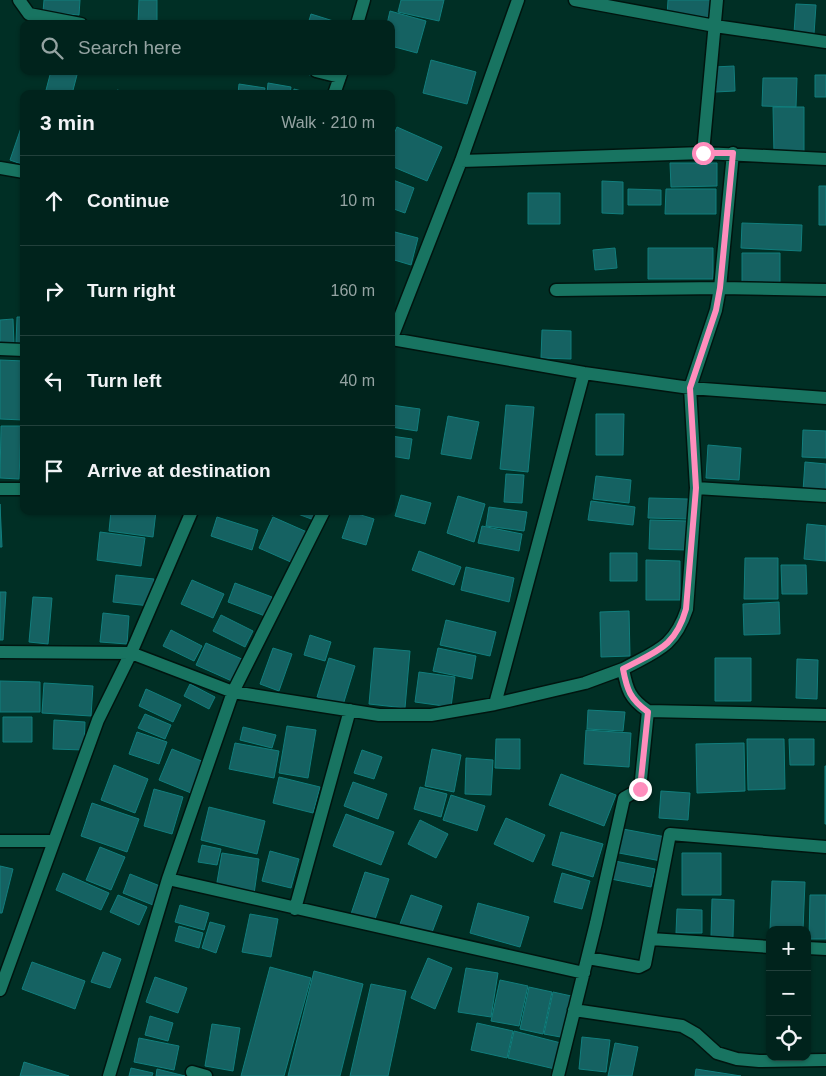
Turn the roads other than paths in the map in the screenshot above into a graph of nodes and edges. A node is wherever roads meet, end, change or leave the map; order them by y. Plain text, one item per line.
1 (20, 0) edge
2 (364, 0) edge
3 (518, 0) edge
4 (575, 0) edge
5 (718, 0) edge
6 (60, 20) edge
7 (357, 20) edge
8 (715, 26) junction
9 (826, 42) edge
10 (341, 75) edge
11 (335, 90) edge
12 (703, 153) junction
13 (733, 153) junction
14 (826, 159) edge
15 (461, 162) junction
16 (0, 168) edge
17 (20, 171) edge
18 (720, 288) junction
19 (556, 290) dead end
20 (826, 290) edge
21 (395, 330) edge
22 (395, 341) edge
23 (0, 349) edge
24 (20, 350) edge
25 (584, 373) junction
26 (690, 388) junction
27 (826, 398) edge
28 (696, 488) junction
29 (0, 489) edge
30 (20, 489) edge
31 (826, 496) edge
32 (190, 515) edge
33 (322, 515) edge
34 (0, 652) edge
35 (131, 653) junction
36 (623, 669) junction
37 (233, 692) junction
38 (495, 704) junction
39 (350, 710) junction
40 (648, 712) junction
41 (826, 715) edge
42 (0, 841) edge
43 (53, 841) junction
44 (826, 847) edge
45 (168, 879) junction
46 (295, 909) junction
47 (651, 939) junction
48 (766, 947) edge
49 (811, 948) edge
50 (826, 949) edge
51 (588, 958) junction
52 (584, 973) junction
53 (0, 990) edge
54 (574, 1010) junction
55 (826, 1060) edge
56 (192, 1072) dead end
57 (109, 1076) edge
58 (206, 1076) edge
59 (558, 1076) edge

1 - 6 street
2 - 7 street
3 - 15 street
4 - 8 street
5 - 8 street
8 - 9 street
8 - 12 street
10 - 11 street
12 - 13 street
12 - 15 street
13 - 14 street
13 - 18 street
15 - 21 street
16 - 17 street
18 - 19 street
18 - 20 street
18 - 26 street
22 - 25 street
23 - 24 street
25 - 26 street
25 - 38 street
26 - 27 street
26 - 28 street
28 - 31 street
28 - 36 street
29 - 30 street
32 - 35 street
33 - 37 street
34 - 35 street
35 - 37 street
35 - 43 street
36 - 38 street
36 - 40 street
37 - 39 street
37 - 45 street
38 - 39 street
39 - 46 street
40 - 41 street
40 - 51 street
42 - 43 street
43 - 53 street
44 - 47 street
45 - 46 street
45 - 57 street
46 - 52 street
47 - 48 street
47 - 51 street
49 - 50 street
51 - 52 street
52 - 54 street
54 - 55 street
54 - 59 street
56 - 58 street

